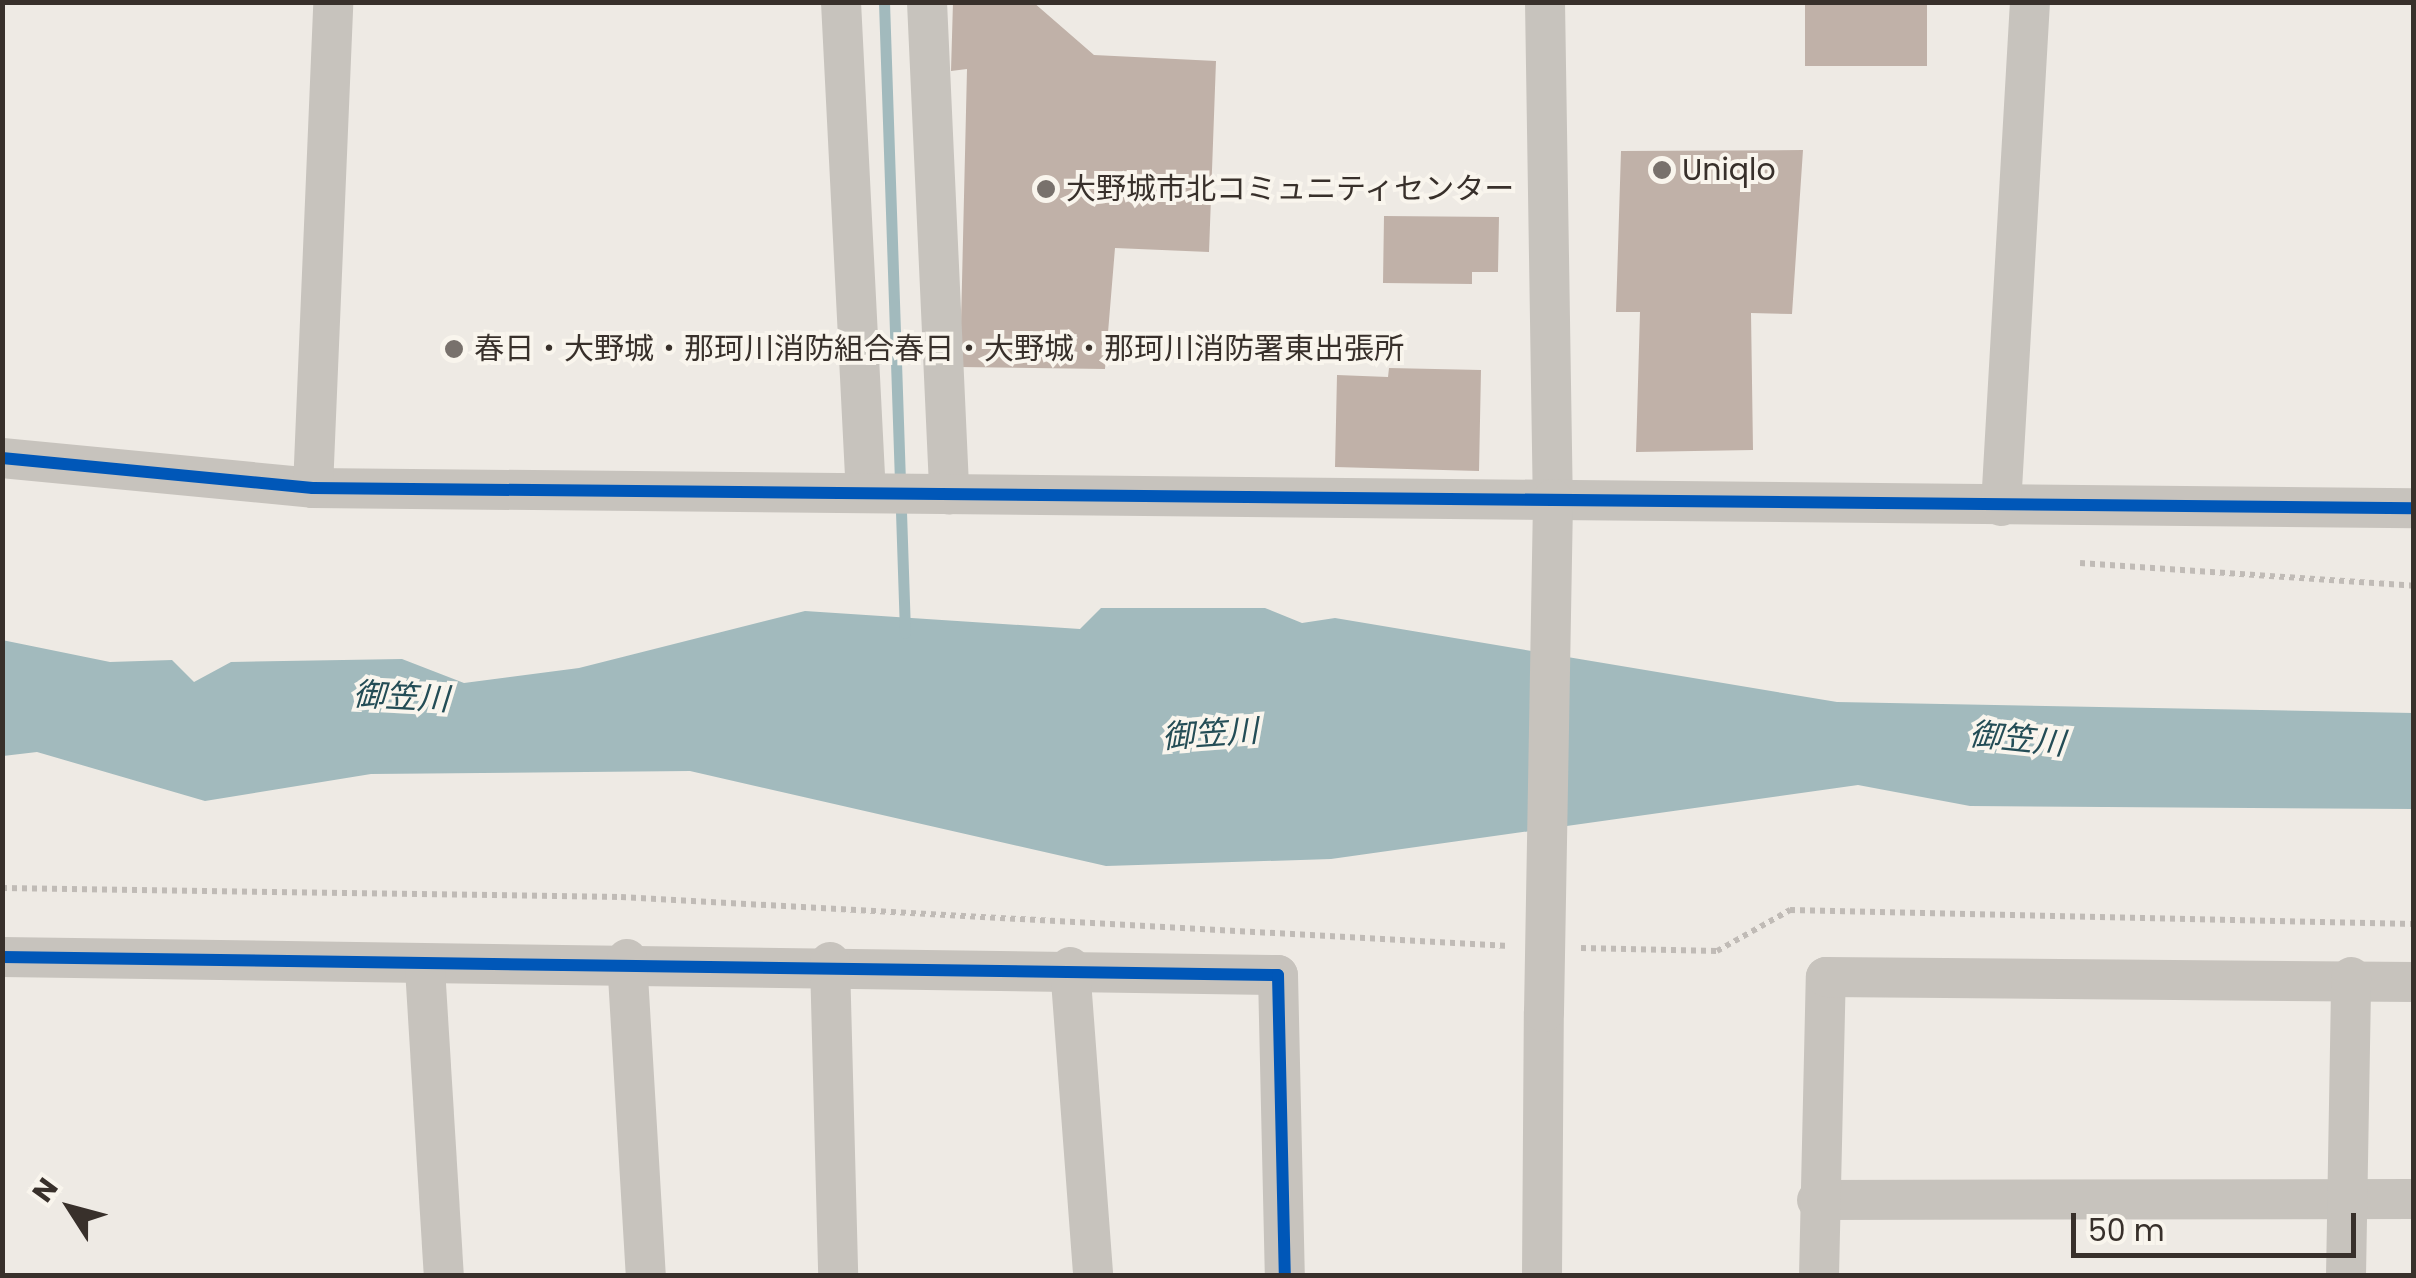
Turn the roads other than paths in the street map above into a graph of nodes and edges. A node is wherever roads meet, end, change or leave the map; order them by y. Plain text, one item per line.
1 (332, 2) edge
2 (841, 2) edge
3 (927, 2) edge
4 (1546, 2) edge
5 (2030, 2) edge
6 (2, 458) edge
7 (312, 488) junction
8 (866, 490) junction
9 (950, 495) junction
10 (1553, 499) junction
11 (2001, 506) junction
12 (2414, 508) edge
13 (2, 957) edge
14 (627, 959) junction
15 (830, 962) junction
16 (1070, 966) junction
17 (425, 968) junction
18 (2351, 977) junction
19 (2414, 982) edge
20 (2344, 1194) junction
21 (2414, 1199) edge
22 (1817, 1200) junction
23 (444, 1276) edge
24 (646, 1276) edge
25 (838, 1276) edge
26 (1092, 1276) edge
27 (1286, 1276) edge
28 (1542, 1276) edge
29 (1819, 1276) edge
30 (2346, 1276) edge

1 - 7 street
2 - 8 street
3 - 9 street
4 - 10 street
5 - 11 street
6 - 7 street
7 - 8 street
8 - 9 street
9 - 10 street
10 - 11 street
10 - 28 street, bridge
11 - 12 street
13 - 17 street
14 - 15 street
14 - 17 street
14 - 24 street
15 - 16 street
15 - 25 street
16 - 26 street
16 - 27 street
17 - 23 street
18 - 19 street
18 - 20 street
18 - 22 street
20 - 21 street
20 - 22 street
20 - 30 street
22 - 29 street

